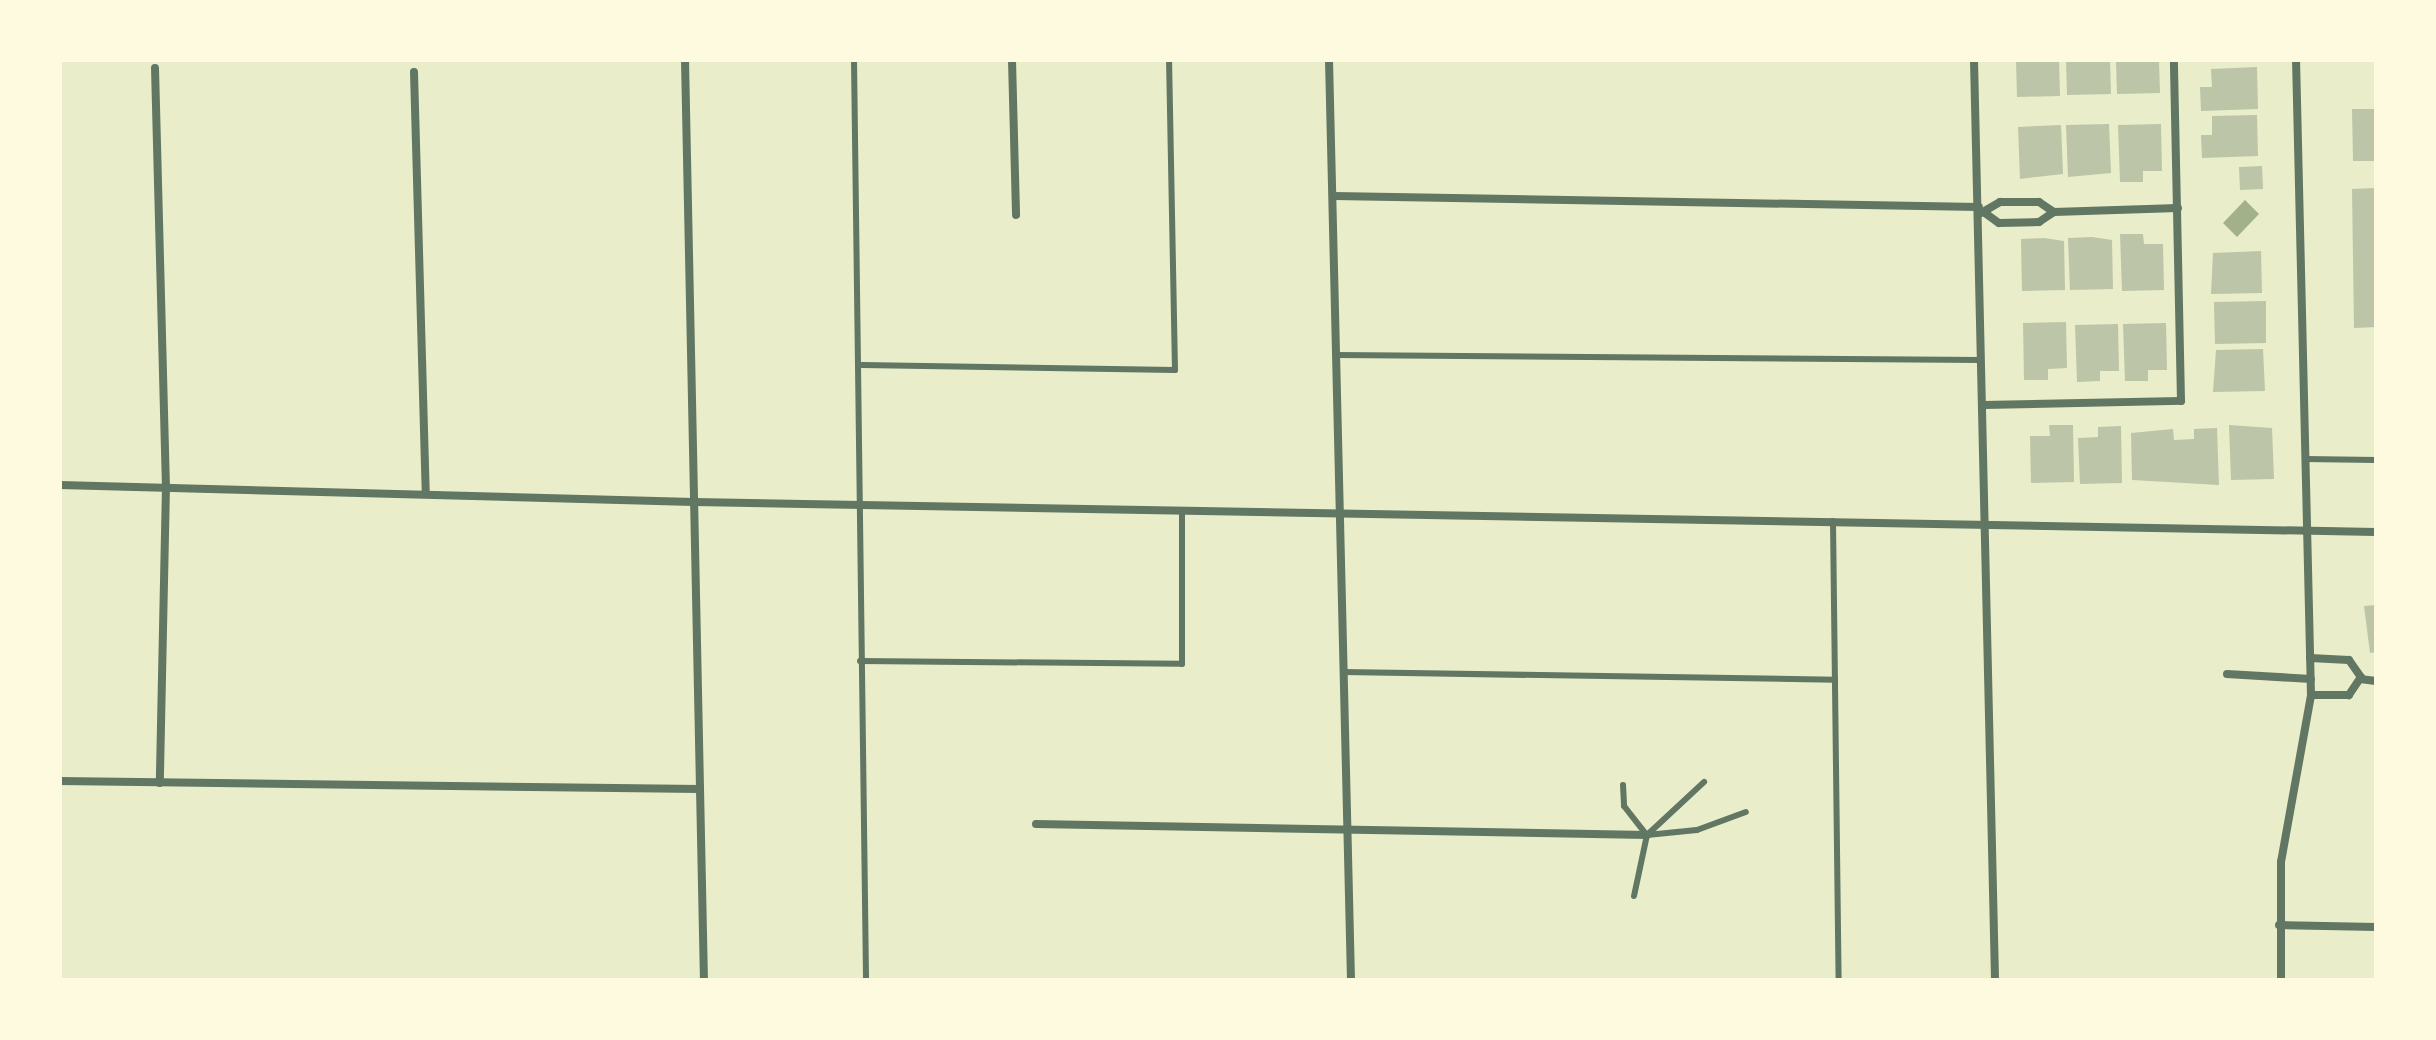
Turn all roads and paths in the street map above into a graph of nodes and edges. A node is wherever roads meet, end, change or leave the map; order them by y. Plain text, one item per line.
1 (685, 60) edge
2 (854, 60) edge
3 (1012, 60) edge
4 (1169, 60) edge
5 (1329, 60) edge
6 (1974, 60) edge
7 (2174, 60) edge
8 (2296, 60) edge
9 (155, 68) dead end
10 (414, 72) dead end
11 (1334, 196) junction
12 (2178, 208) junction
13 (1981, 211) junction
14 (2054, 212) junction
15 (1016, 215) dead end
16 (1336, 355) junction
17 (1981, 360) junction
18 (862, 365) junction
19 (1984, 405) junction
20 (2305, 459) junction
21 (2376, 460) edge
22 (60, 485) edge
23 (166, 486) junction
24 (426, 493) junction
25 (694, 502) junction
26 (861, 505) junction
27 (1182, 511) junction
28 (1340, 514) junction
29 (1833, 521) junction
30 (1986, 526) junction
31 (2306, 531) junction
32 (2376, 532) edge
33 (2310, 658) junction
34 (860, 661) junction
35 (1343, 672) junction
36 (2227, 674) dead end
37 (2311, 679) junction
38 (2360, 679) junction
39 (1835, 680) junction
40 (2376, 681) edge
41 (2311, 695) junction
42 (60, 781) edge
43 (1704, 782) dead end
44 (160, 783) junction
45 (1623, 785) dead end
46 (700, 789) junction
47 (1746, 812) dead end
48 (1036, 824) dead end
49 (1348, 832) junction
50 (1647, 835) junction
51 (1634, 896) dead end
52 (2279, 925) junction
53 (2376, 927) edge
54 (704, 980) edge
55 (866, 980) edge
56 (1351, 980) edge
57 (1839, 980) edge
58 (1995, 980) edge
59 (2281, 980) edge

1 - 25 street
2 - 18 lane
3 - 15 street
4 - 18 lane
5 - 11 street
6 - 13 street
7 - 12 street
8 - 20 street
9 - 23 street
10 - 24 street
11 - 13 street
11 - 16 street
12 - 14 street
12 - 19 street
13 - 14 street
13 - 14 street
13 - 17 street
16 - 17 lane
16 - 28 street
17 - 19 street
18 - 26 lane
19 - 30 street
20 - 21 lane
20 - 31 street
22 - 23 street
23 - 24 street
23 - 44 street
24 - 25 street
25 - 26 street
25 - 46 street
26 - 27 street
26 - 34 lane
27 - 28 street
27 - 34 lane
28 - 29 street
28 - 35 street
29 - 30 street
29 - 39 lane
30 - 31 street
30 - 58 street
31 - 32 street
31 - 33 street
33 - 37 street
33 - 38 street
34 - 55 lane
35 - 39 lane
35 - 49 street
36 - 37 street
37 - 41 street
38 - 40 street
38 - 41 street
39 - 57 lane
41 - 52 street
42 - 44 street
43 - 50 lane
44 - 46 street
45 - 50 lane
46 - 54 street
47 - 50 lane
48 - 49 street
49 - 50 street
49 - 56 street
50 - 51 lane
52 - 53 street
52 - 59 street

